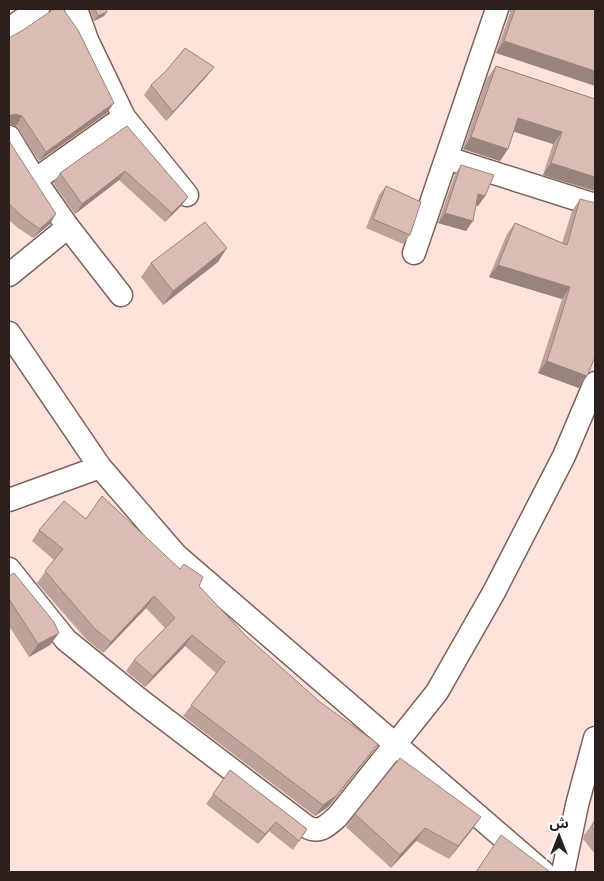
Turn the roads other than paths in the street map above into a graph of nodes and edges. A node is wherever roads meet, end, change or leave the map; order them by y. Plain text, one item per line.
1 (38, 9) edge
2 (76, 9) edge
3 (497, 9) edge
4 (9, 29) edge
5 (124, 117) junction
6 (9, 137) edge
7 (447, 158) junction
8 (14, 161) edge
9 (34, 180) junction
10 (187, 195) edge
11 (595, 205) edge
12 (68, 227) junction
13 (414, 253) dead end
14 (9, 275) edge
15 (121, 294) dead end
16 (9, 333) edge
17 (595, 383) edge
18 (100, 466) junction
19 (9, 500) edge
20 (9, 569) edge
21 (595, 738) edge
22 (397, 744) junction
23 (544, 872) edge
24 (563, 872) edge

1 - 4 street
2 - 5 street
3 - 7 street
5 - 9 street
5 - 10 street
6 - 8 street
7 - 11 street
7 - 13 street
8 - 9 street
9 - 12 street
12 - 14 street
12 - 15 street
16 - 18 street
17 - 22 street
18 - 19 street
18 - 22 street
20 - 22 street
21 - 24 street
22 - 23 street

